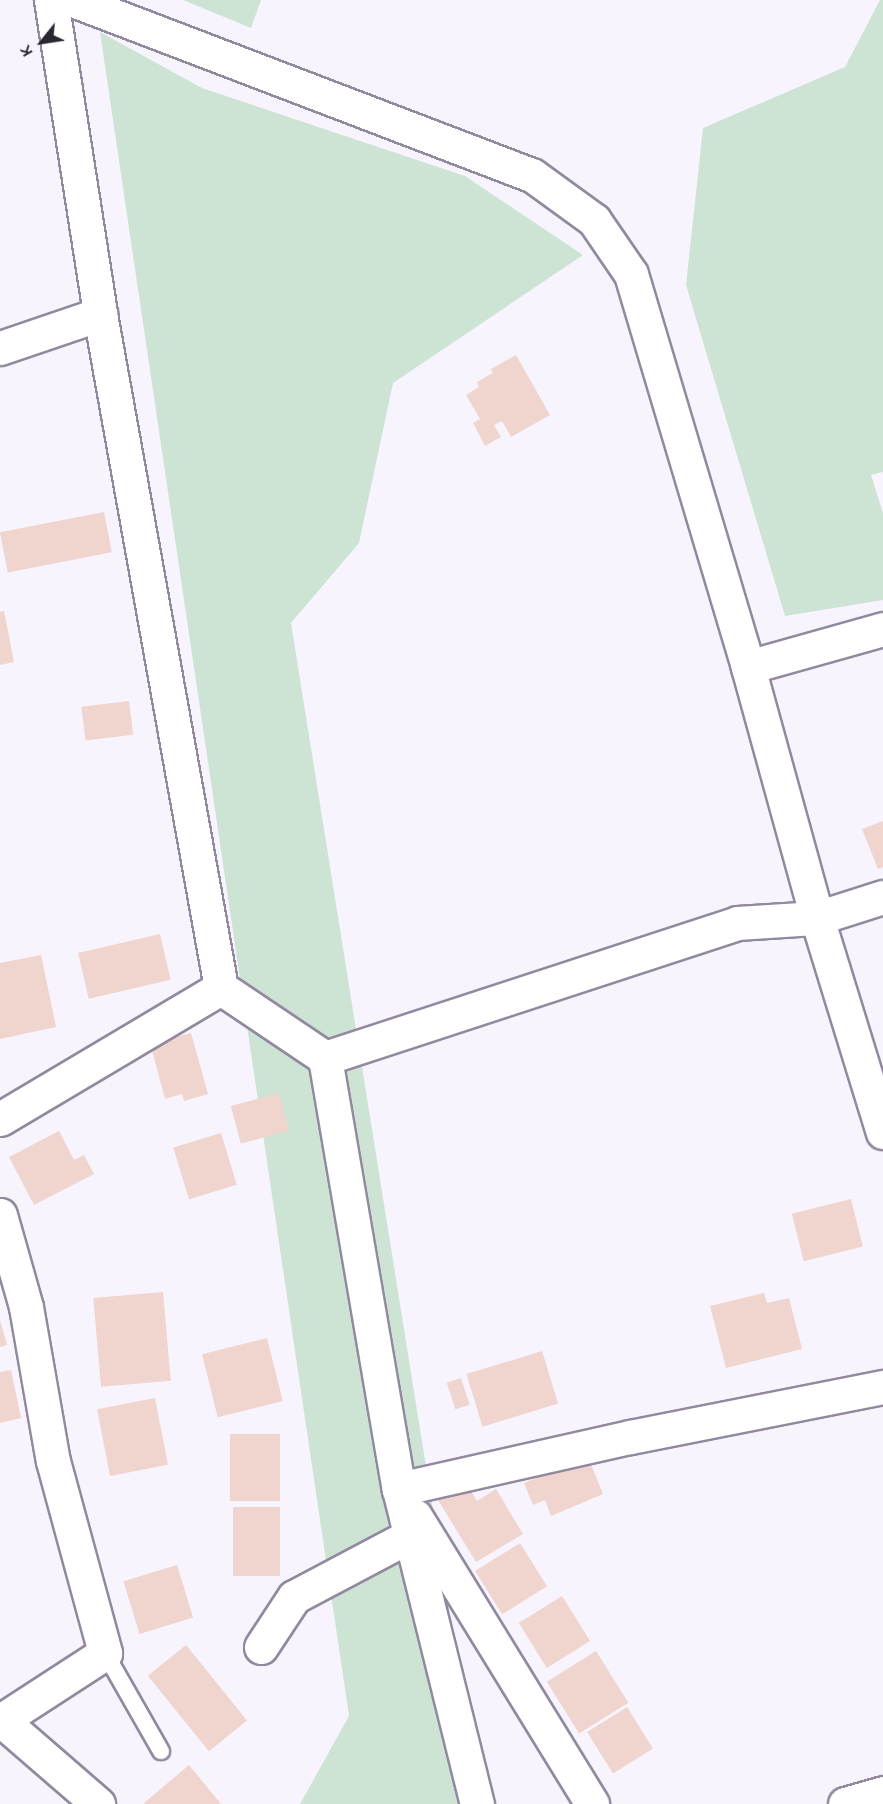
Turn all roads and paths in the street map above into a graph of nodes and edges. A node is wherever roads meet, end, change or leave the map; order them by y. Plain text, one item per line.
1 (51, 0) edge
2 (73, 0) edge
3 (100, 314) junction
4 (0, 348) edge
5 (883, 629) edge
6 (748, 667) junction
7 (883, 897) edge
8 (817, 918) junction
9 (220, 988) junction
10 (325, 1058) junction
11 (0, 1119) edge
12 (883, 1132) edge
13 (0, 1215) edge
14 (883, 1387) edge
15 (399, 1489) junction
16 (411, 1535) junction
17 (261, 1647) dead end
18 (105, 1653) junction
19 (1, 1719) edge
20 (161, 1751) dead end
21 (883, 1793) edge
22 (98, 1804) edge
23 (477, 1804) edge
24 (592, 1804) edge
25 (845, 1804) edge

1 - 3 street
2 - 6 street
3 - 4 street
3 - 9 street
5 - 6 street
6 - 8 street
7 - 8 street
8 - 10 street
8 - 12 street
9 - 10 street
9 - 11 street
10 - 15 street
13 - 18 street
14 - 15 street
15 - 16 street
15 - 24 street
16 - 17 street
16 - 23 street
18 - 19 street
18 - 20 lane
19 - 22 street
21 - 25 street

